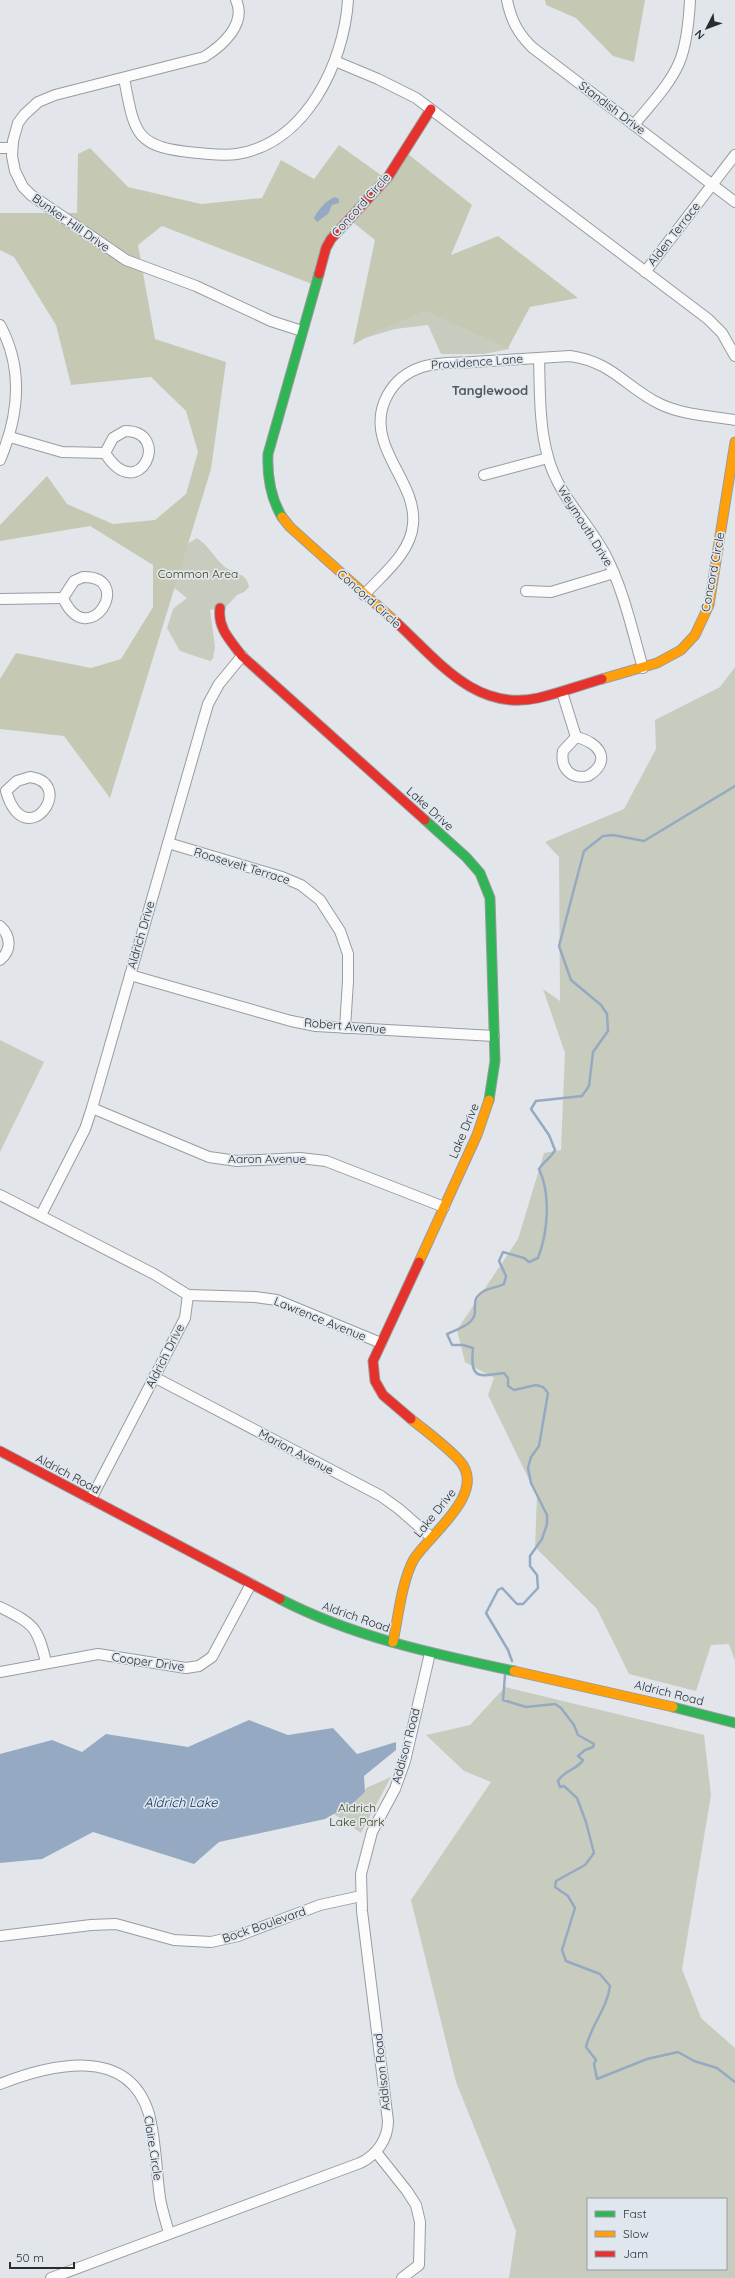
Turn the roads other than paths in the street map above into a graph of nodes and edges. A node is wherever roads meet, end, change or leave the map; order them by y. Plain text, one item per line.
1 (236, 0) edge
2 (348, 0) edge
3 (507, 0) edge
4 (690, 0) edge
5 (335, 61) junction
6 (124, 81) junction
7 (430, 109) junction
8 (634, 125) junction
9 (0, 148) edge
10 (12, 148) junction
11 (735, 155) edge
12 (712, 185) junction
13 (735, 202) edge
14 (645, 272) junction
15 (0, 325) edge
16 (302, 331) junction
17 (735, 356) edge
18 (539, 358) junction
19 (735, 420) edge
20 (10, 437) junction
21 (735, 442) edge
22 (105, 453) junction
23 (548, 458) junction
24 (0, 460) edge
25 (484, 475) dead end
26 (614, 573) junction
27 (526, 591) dead end
28 (364, 595) junction
29 (63, 598) junction
30 (0, 599) edge
31 (220, 608) dead end
32 (242, 656) junction
33 (643, 668) junction
34 (562, 692) junction
35 (576, 737) dead end
36 (3, 790) edge
37 (168, 843) junction
38 (0, 926) edge
39 (0, 960) edge
40 (130, 975) junction
41 (345, 1028) junction
42 (494, 1036) junction
43 (92, 1108) junction
44 (0, 1196) edge
45 (444, 1207) junction
46 (41, 1215) junction
47 (188, 1295) junction
48 (381, 1343) junction
49 (154, 1377) junction
50 (0, 1451) edge
51 (91, 1499) junction
52 (431, 1537) junction
53 (251, 1584) junction
54 (0, 1607) edge
55 (393, 1642) junction
56 (430, 1653) junction
57 (46, 1662) junction
58 (0, 1672) edge
59 (735, 1723) edge
60 (361, 1896) junction
61 (0, 1936) edge
62 (0, 2084) edge
63 (376, 2152) junction
64 (169, 2233) junction
65 (57, 2277) edge
66 (402, 2278) edge

1 - 6 street, Bunker Hill Drive
2 - 5 street
3 - 8 street, Standish Drive
4 - 8 street
5 - 6 street
5 - 7 street
6 - 10 street, Bunker Hill Drive
7 - 14 street
7 - 16 street, Concord Circle
8 - 12 street, Standish Drive
9 - 10 street
10 - 16 street, Bunker Hill Drive
11 - 12 street, Alden Terrace
12 - 13 street, Standish Drive
12 - 14 street, Alden Terrace
14 - 17 street, Alden Terrace
15 - 20 street
16 - 28 street, Concord Circle
18 - 19 street
18 - 23 street, Weymouth Drive
18 - 28 street, Providence Lane
20 - 22 street
20 - 24 street
21 - 33 street, Concord Circle
22 - 22 street
23 - 25 street
23 - 26 street, Weymouth Drive
26 - 27 street
26 - 33 street, Weymouth Drive
28 - 34 street, Concord Circle
29 - 29 street
29 - 30 street
31 - 32 street, Lake Drive
32 - 37 street, Aldrich Drive
32 - 42 street, Lake Drive
33 - 34 street, Concord Circle
34 - 35 street
36 - 36 street
37 - 40 street, Aldrich Drive
37 - 41 street, Roosevelt Terrace
38 - 39 street
40 - 41 street, Robert Avenue
40 - 43 street, Aldrich Drive
41 - 42 street, Robert Avenue
42 - 45 street, Lake Drive
43 - 45 street, Aaron Avenue
43 - 46 street, Aldrich Drive
44 - 46 street
45 - 48 street, Lake Drive
46 - 47 street
47 - 48 street, Lawrence Avenue
47 - 49 street, Aldrich Drive
48 - 52 street, Lake Drive
49 - 51 street, Aldrich Drive
49 - 52 street, Marion Avenue
50 - 51 street, Aldrich Road
51 - 53 street, Aldrich Road
52 - 55 street, Lake Drive
53 - 55 street, Aldrich Road
53 - 57 street, Cooper Drive
54 - 57 street
55 - 56 street, Aldrich Road
56 - 59 street, Aldrich Road
56 - 60 street, Addison Road
57 - 58 street, Cooper Drive
60 - 61 street, Bock Boulevard
60 - 63 street, Addison Road
62 - 64 street, Claire Circle
63 - 64 street, Addison Road
63 - 66 street
64 - 65 street, Addison Road

